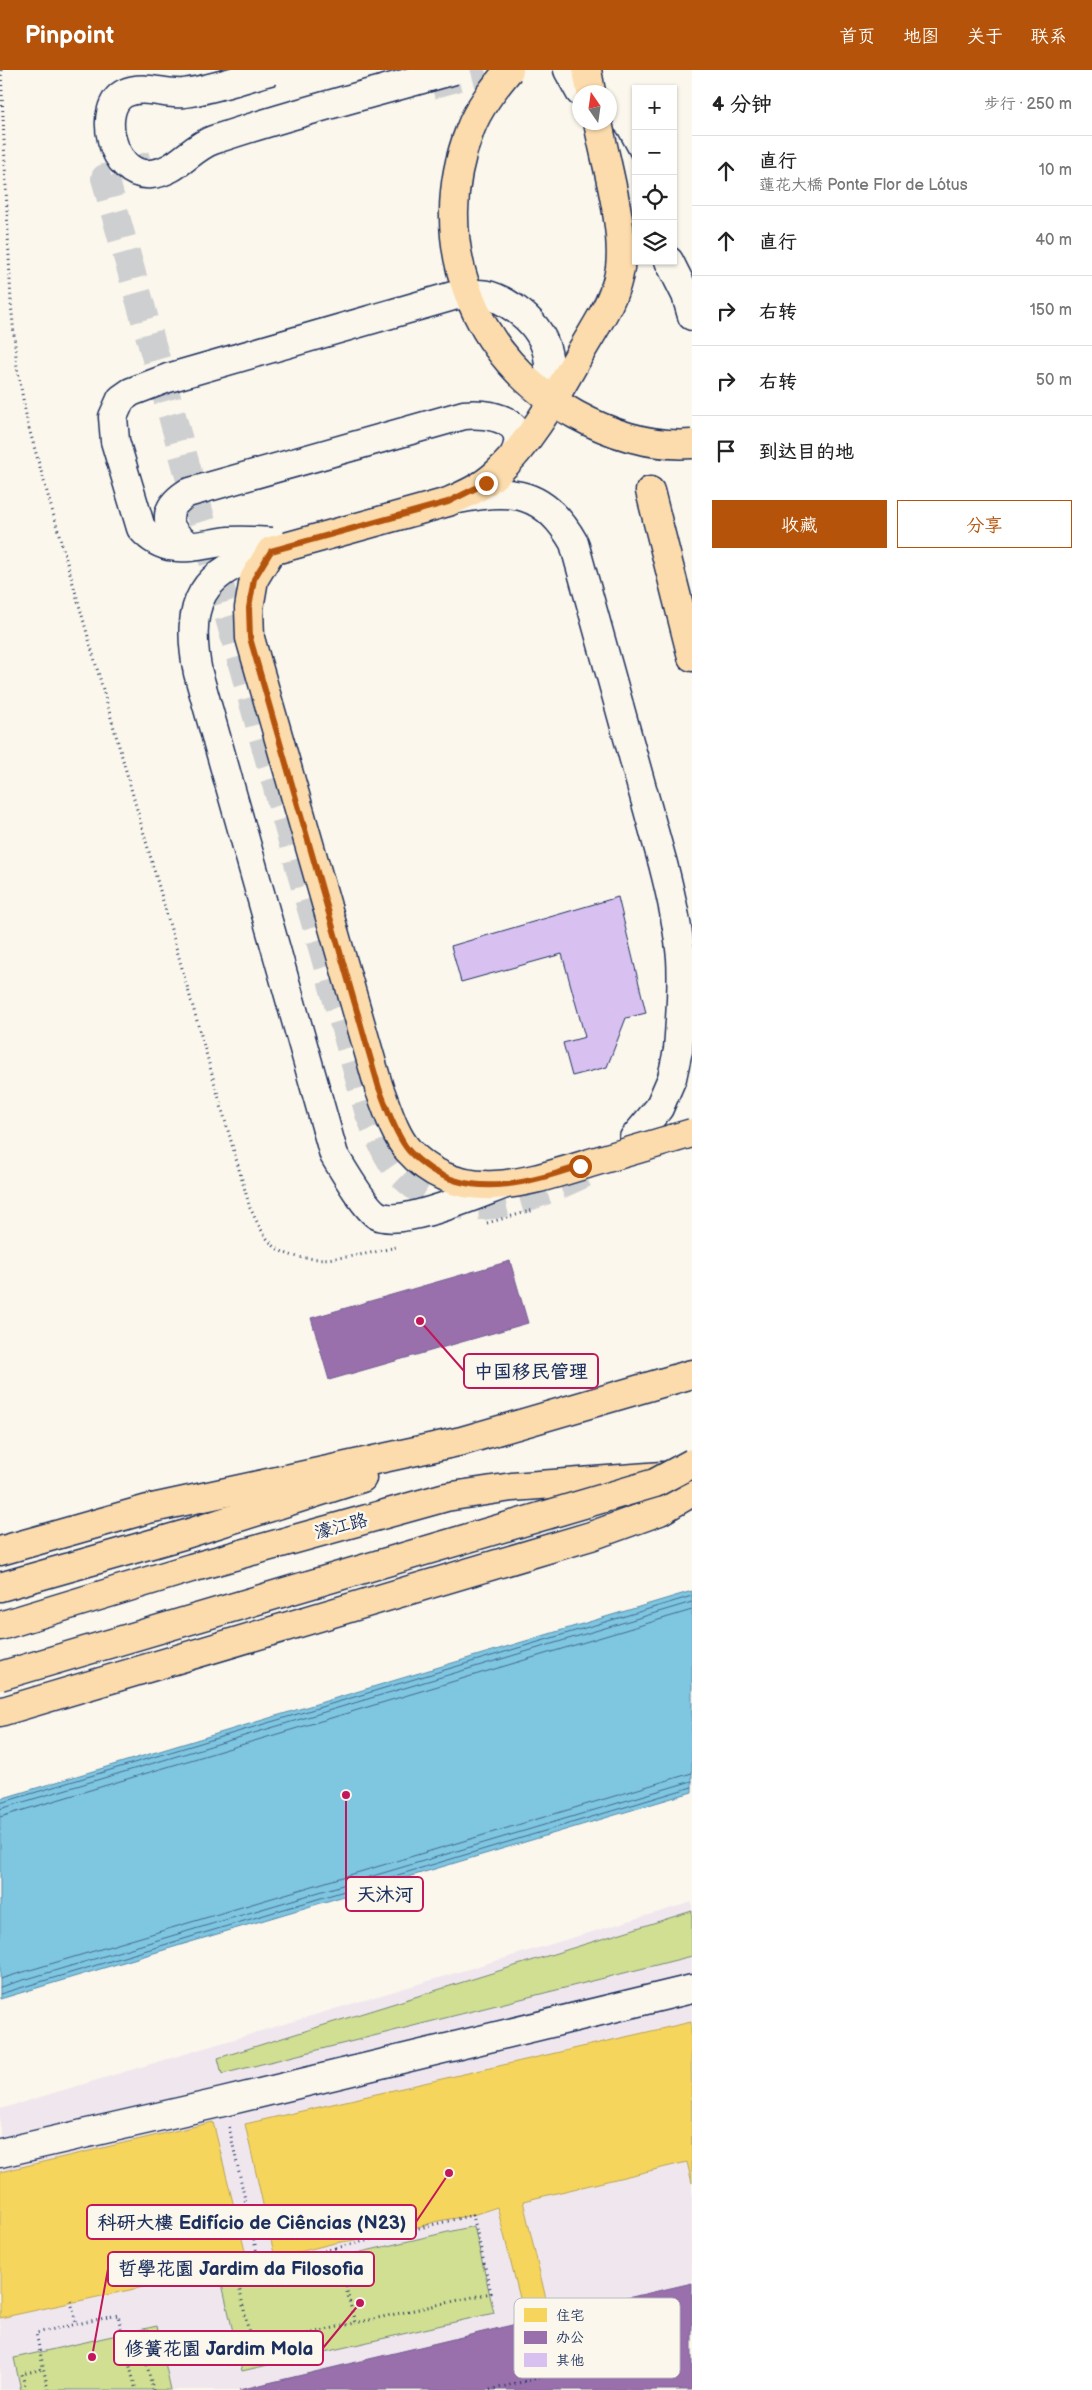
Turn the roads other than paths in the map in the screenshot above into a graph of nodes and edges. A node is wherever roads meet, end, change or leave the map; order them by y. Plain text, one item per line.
1 (273, 70) edge
2 (454, 70) tunnel mouth
3 (509, 70) edge
4 (568, 70) edge
5 (587, 70) edge
6 (576, 85) edge
7 (590, 85) edge
8 (599, 130) edge
9 (601, 130) edge
10 (632, 190) edge
11 (671, 265) edge
12 (692, 316) edge
13 (547, 411) junction
14 (692, 444) edge
15 (514, 455) junction
16 (650, 491) dead end
17 (448, 502) junction
18 (296, 543) junction
19 (191, 547) junction
20 (271, 551) junction
21 (692, 657) edge
22 (692, 1133) edge
23 (634, 1138) dead end
24 (503, 1185) junction
25 (692, 1374) edge
26 (462, 1441) junction
27 (692, 1463) edge
28 (692, 1474) edge
29 (692, 1492) edge
30 (0, 1551) edge
31 (0, 1587) edge
32 (0, 1626) edge
33 (0, 1676) edge
34 (0, 1712) edge
35 (692, 1989) edge
36 (0, 2153) edge

1 - 2 street, bridge
3 - 14 main road, bridge
4 - 6 street
5 - 7 main road
8 - 13 main road, bridge
9 - 10 street
11 - 12 street
13 - 15 main road, bridge
13 - 19 street, bridge
15 - 17 main road, bridge
15 - 19 street, bridge
16 - 21 main road
17 - 18 main road, bridge
17 - 23 street, bridge
18 - 19 street, bridge
18 - 20 main road, bridge
20 - 24 main road, bridge
20 - 24 street, bridge
22 - 24 main road, bridge
25 - 26 main road
26 - 30 main road
26 - 31 main road
27 - 33 main road, bridge
28 - 32 main road, 濠江路
29 - 34 main road
35 - 36 street

